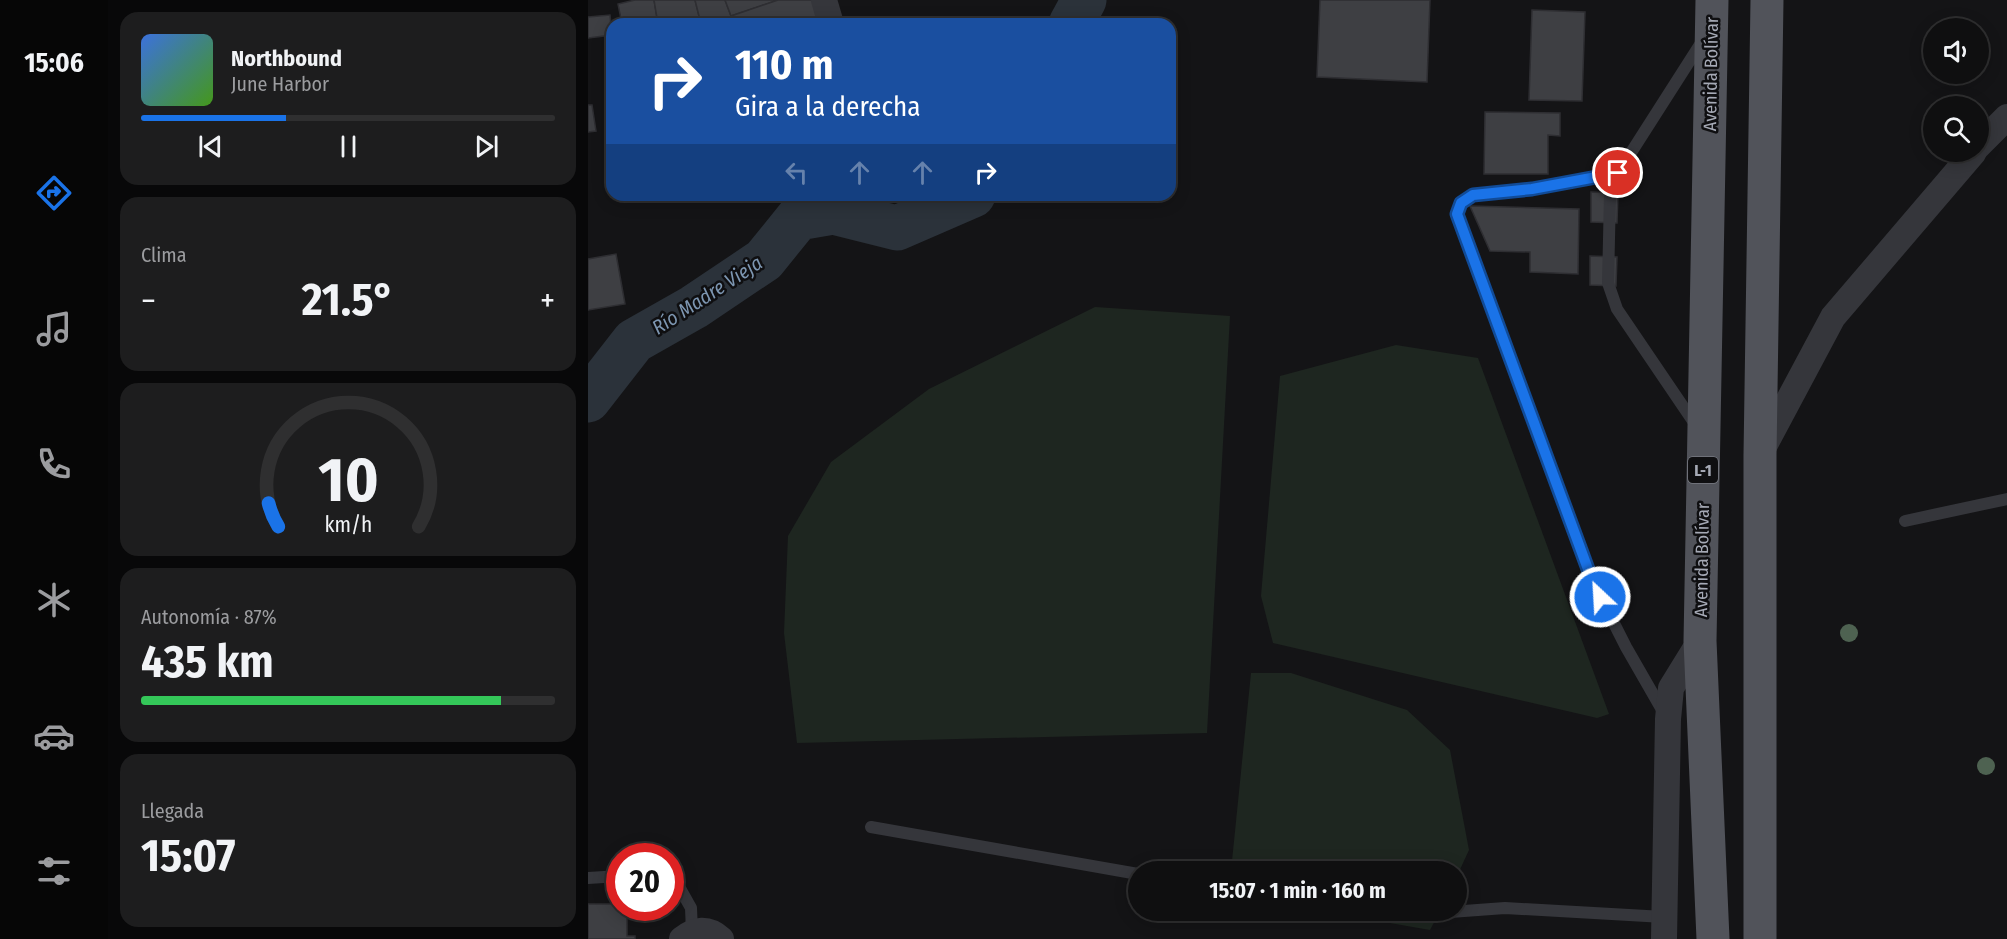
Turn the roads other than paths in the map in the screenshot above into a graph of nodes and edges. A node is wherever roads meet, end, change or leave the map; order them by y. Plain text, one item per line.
1 (824, 0) edge
2 (1767, 0) edge
3 (1712, 13) edge
4 (829, 18) edge
5 (2007, 117) edge
6 (1989, 135) edge
7 (1965, 162) edge
8 (1618, 173) junction
9 (1704, 438) junction
10 (1760, 455) junction
11 (2007, 499) edge
12 (1905, 521) dead end
13 (1700, 641) junction
14 (1668, 719) junction
15 (871, 827) dead end
16 (1128, 872) edge
17 (606, 877) edge
18 (588, 878) edge
19 (684, 897) edge
20 (1467, 911) edge
21 (1664, 928) edge
22 (687, 935) edge
23 (721, 939) edge
24 (1713, 939) edge
25 (1760, 939) edge

1 - 4 street
2 - 10 main road
3 - 8 lane
3 - 9 main road, Avenida Bolívar / L-1
5 - 6 street
7 - 10 street
8 - 9 lane
8 - 14 lane
9 - 13 main road, Avenida Bolívar / L-1
10 - 25 main road
11 - 12 lane
13 - 14 street
13 - 24 main road, Avenida Bolívar / L-1
14 - 21 street
15 - 16 lane
17 - 18 lane
19 - 22 lane
20 - 21 lane
22 - 23 street

